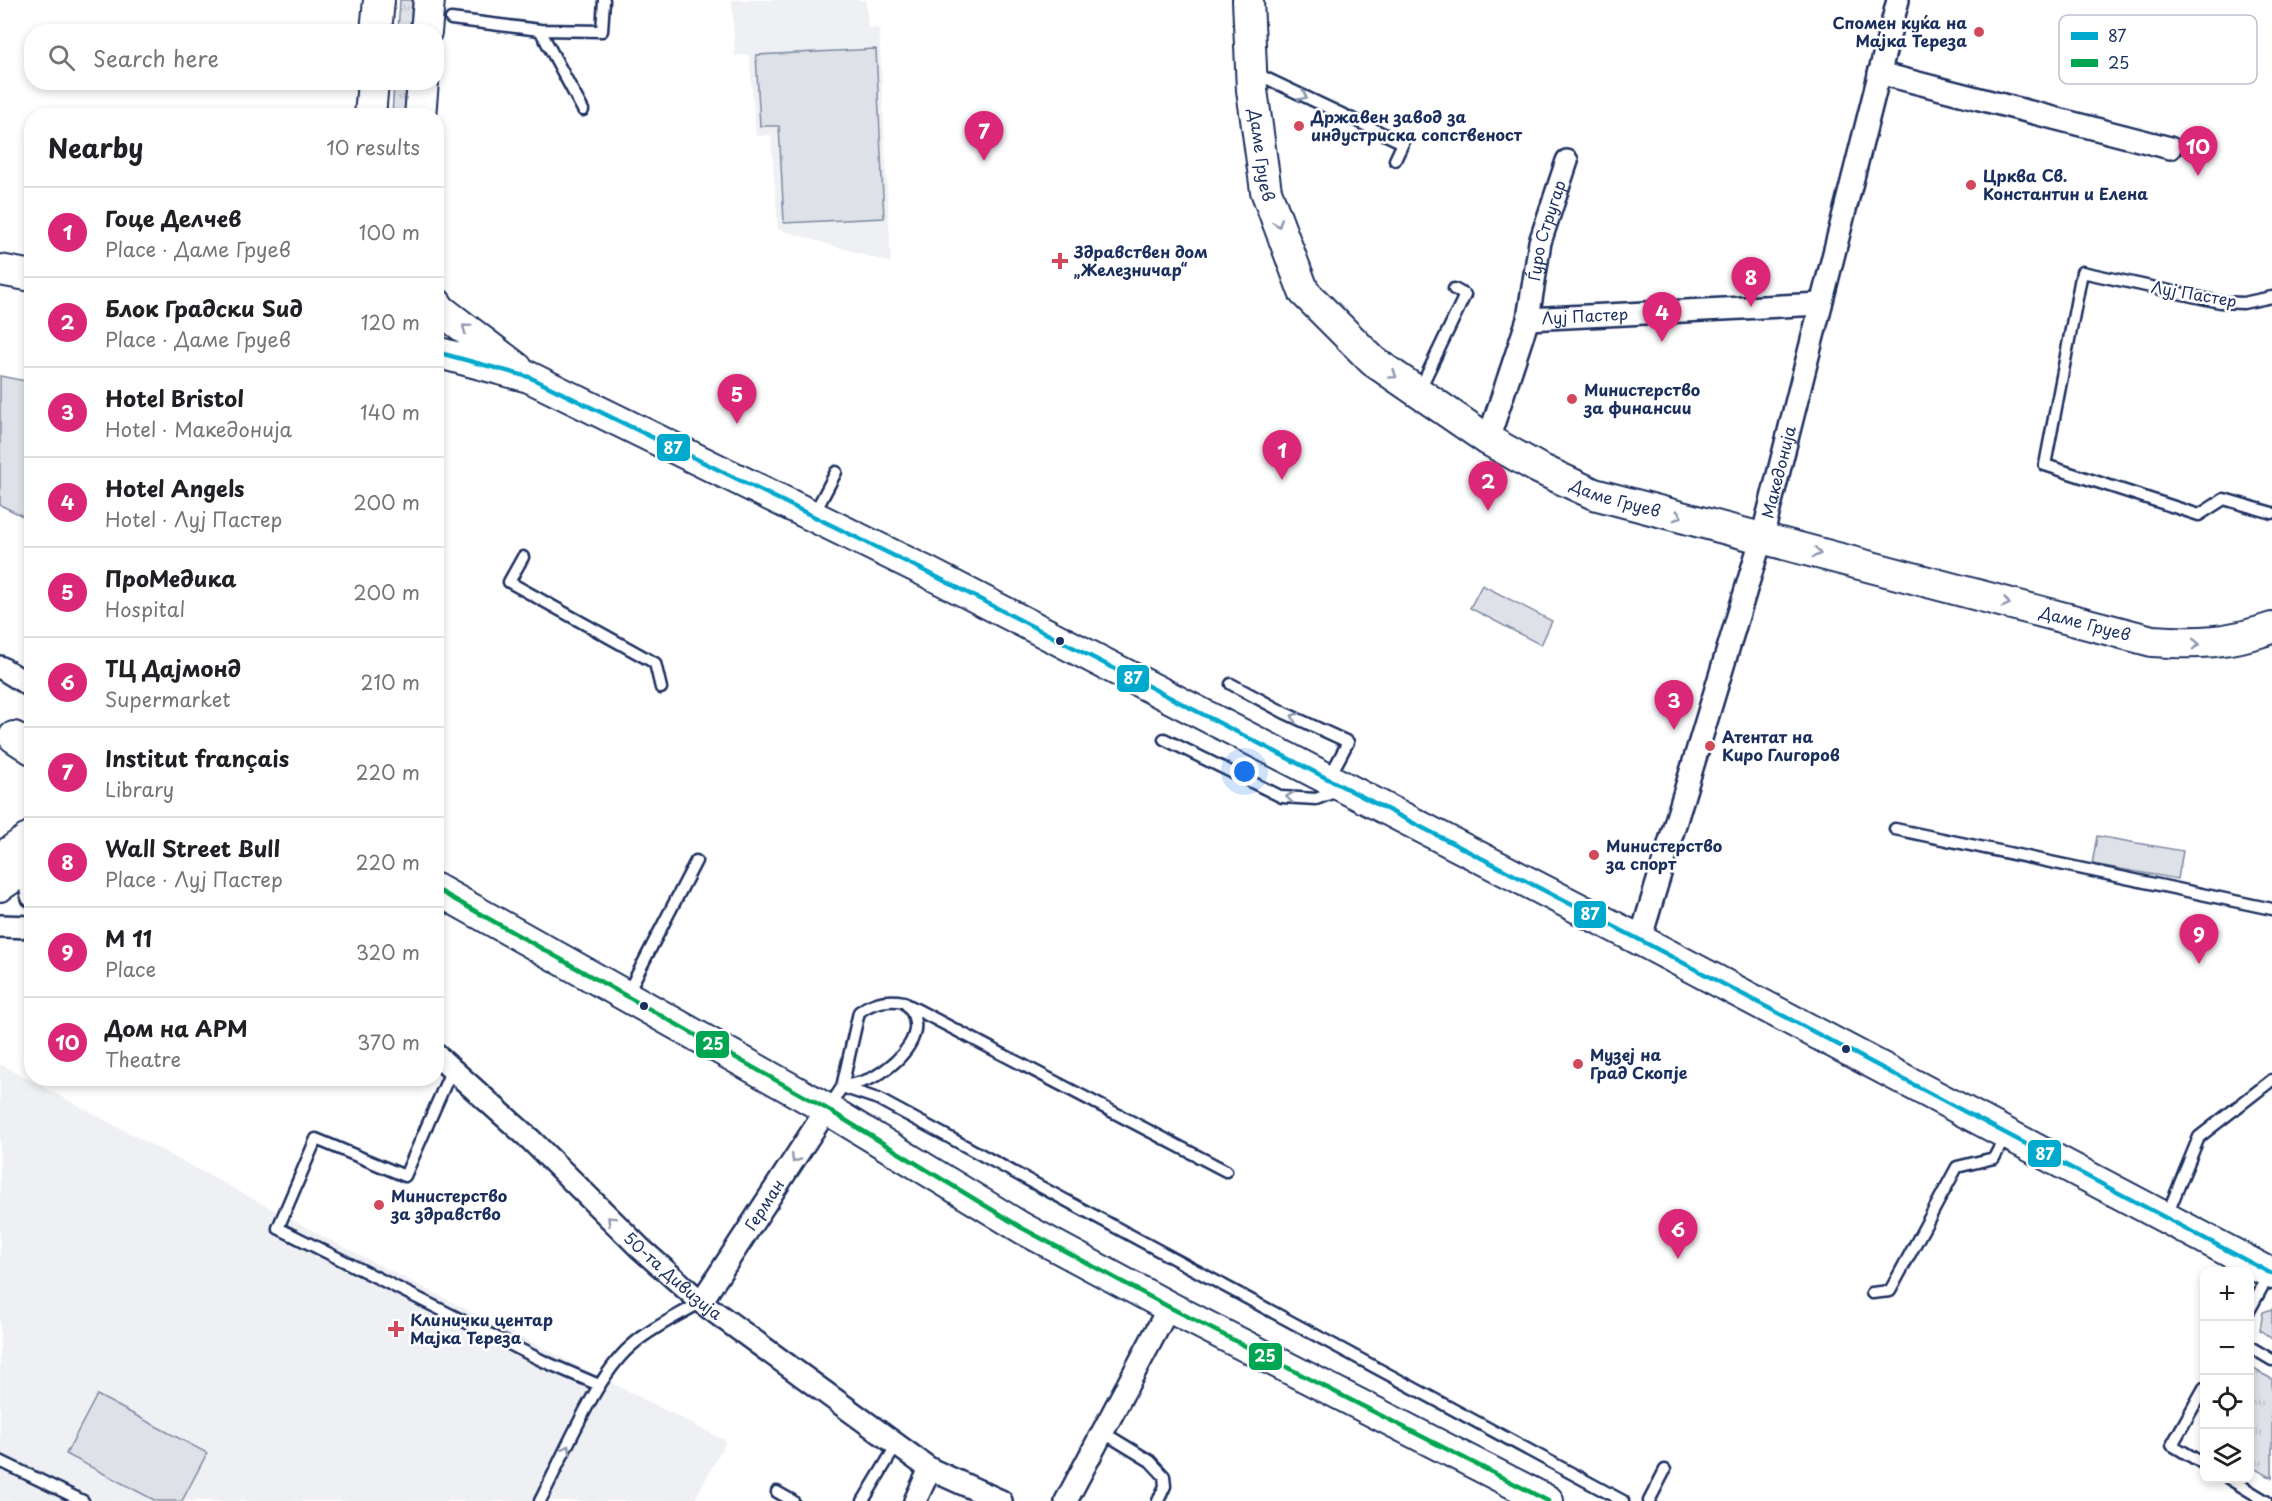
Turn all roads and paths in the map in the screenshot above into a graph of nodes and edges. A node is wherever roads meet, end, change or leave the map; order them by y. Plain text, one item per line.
1 (379, 0) edge
2 (429, 0) edge
3 (604, 0) edge
4 (1248, 0) edge
5 (1898, 0) edge
6 (377, 24) edge
7 (439, 24) edge
8 (444, 25) edge
9 (540, 30) junction
10 (1251, 71) junction
11 (1879, 73) junction
12 (372, 90) edge
13 (422, 90) edge
14 (371, 108) edge
15 (421, 108) edge
16 (583, 110) dead end
17 (2170, 148) dead end
18 (1395, 160) dead end
19 (1567, 161) dead end
20 (0, 270) edge
21 (24, 274) edge
22 (1454, 288) dead end
23 (2272, 297) edge
24 (1821, 304) junction
25 (444, 312) edge
26 (1528, 319) junction
27 (444, 354) edge
28 (529, 377) junction
29 (1418, 392) junction
30 (1488, 440) junction
31 (836, 472) dead end
32 (2272, 513) edge
33 (812, 517) junction
34 (1760, 538) junction
35 (523, 557) dead end
36 (2272, 628) edge
37 (0, 667) edge
38 (24, 682) edge
39 (1231, 684) dead end
40 (661, 688) dead end
41 (1164, 739) dead end
42 (1337, 783) junction
43 (1895, 829) dead end
44 (696, 861) dead end
45 (19, 863) edge
46 (0, 886) edge
47 (444, 894) edge
48 (2272, 909) edge
49 (0, 926) edge
50 (24, 927) edge
51 (1640, 940) junction
52 (626, 996) junction
53 (907, 1005) junction
54 (444, 1062) edge
55 (452, 1069) junction
56 (2272, 1080) edge
57 (835, 1098) junction
58 (2006, 1135) junction
59 (1226, 1171) dead end
60 (2166, 1218) junction
61 (2271, 1274) edge
62 (1872, 1293) dead end
63 (701, 1302) junction
64 (2254, 1302) edge
65 (1169, 1307) junction
66 (2254, 1349) edge
67 (2272, 1360) edge
68 (599, 1384) junction
69 (2200, 1397) edge
70 (1104, 1433) junction
71 (896, 1446) junction
72 (0, 1461) edge
73 (2200, 1461) edge
74 (930, 1469) junction
75 (1665, 1470) dead end
76 (2235, 1483) edge
77 (777, 1492) dead end
78 (83, 1501) edge
79 (540, 1501) edge
80 (793, 1501) edge
81 (863, 1501) edge
82 (915, 1501) edge
83 (1001, 1501) edge
84 (1066, 1501) edge
85 (1158, 1501) edge
86 (1548, 1501) edge
87 (1623, 1501) edge
88 (1649, 1501) edge
89 (2266, 1501) edge

1 - 6 street
2 - 7 street
3 - 9 lane
4 - 10 street, Даме Груев
5 - 11 street, Македонија
8 - 9 lane
9 - 16 lane
10 -> 18 lane
10 -> 29 street, Даме Груев
11 - 17 street
11 - 24 street, Македонија
12 - 14 street
13 - 15 street
19 - 26 street, Ѓуро Стругар
20 - 21 street
22 - 29 lane
23 - 32 lane, Луј Пастер
24 - 26 street, Луј Пастер
24 - 34 street, Македонија
28 -> 25 street
26 - 30 street, Ѓуро Стругар
27 - 28 street
28 - 33 street
29 - 30 street, Даме Груев
30 -> 34 street, Даме Груев
31 - 33 lane
33 - 42 street
34 -> 36 street, Даме Груев
34 - 51 street, Македонија
35 - 40 lane
37 - 38 street
42 -> 39 lane
42 -> 41 lane
42 - 51 street
43 - 48 lane
44 - 52 lane
45 - 46 street
47 - 52 street
49 - 50 street
51 - 58 street
52 - 57 street
53 - 57 lane
53 - 57 lane
53 - 59 lane
54 - 55 street, 50-та Дивизија
63 -> 55 street, 50-та Дивизија
55 - 68 lane
56 - 60 lane
57 -> 63 street, Герман
57 - 65 street
57 - 87 lane
58 - 60 street
58 - 62 lane
60 - 61 street
61 - 64 lane
63 - 68 lane
63 - 71 street, 50-та Дивизија
65 - 70 street
65 - 86 street
66 - 67 lane
79 -> 68 lane
69 - 73 lane
70 - 84 street
70 - 85 lane
71 - 74 street, 50-та Дивизија
71 - 81 lane
72 - 78 lane
74 - 82 street
74 - 83 street, 50-та Дивизија
75 - 88 lane
76 - 89 lane
77 - 80 lane

